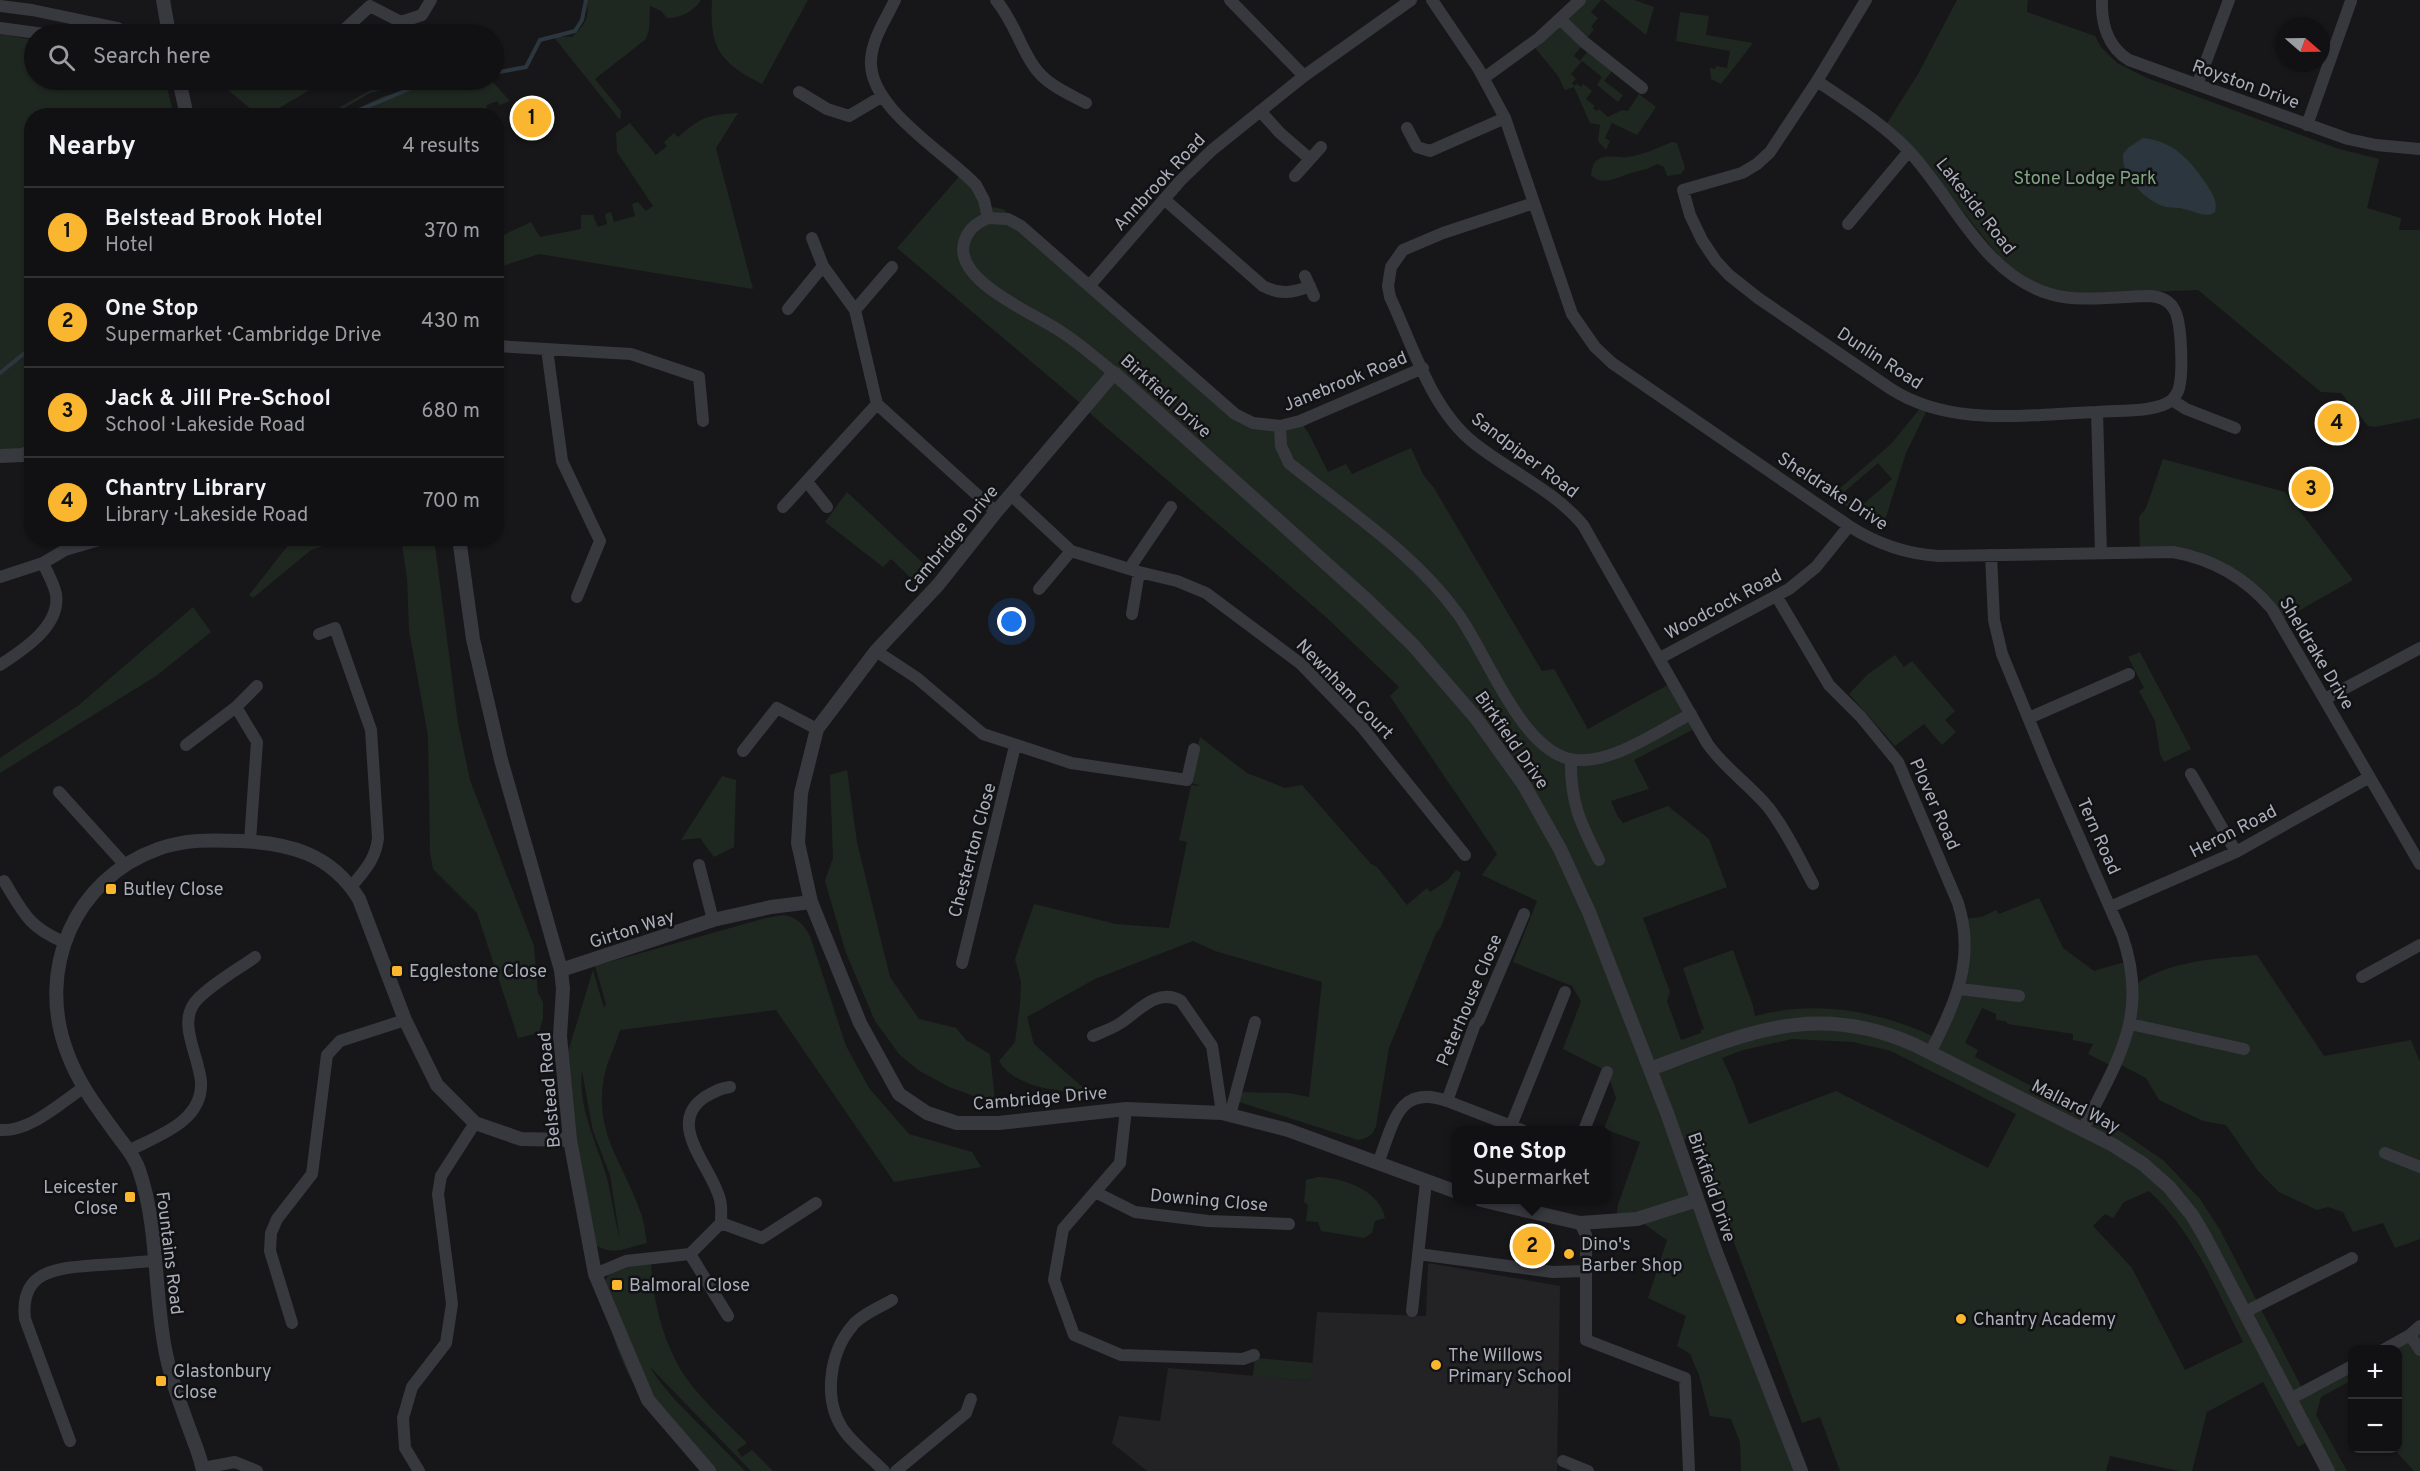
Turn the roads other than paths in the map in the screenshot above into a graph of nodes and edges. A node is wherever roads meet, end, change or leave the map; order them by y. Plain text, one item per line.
1 (163, 0) edge
2 (431, 0) edge
3 (895, 0) edge
4 (996, 0) edge
5 (1230, 0) edge
6 (1411, 0) edge
7 (1432, 0) edge
8 (1580, 0) edge
9 (1866, 0) edge
10 (2102, 0) edge
11 (2229, 0) edge
12 (2351, 1) edge
13 (370, 3) edge
14 (32, 5) edge
15 (0, 6) edge
16 (1560, 20) junction
17 (103, 24) edge
18 (167, 24) edge
19 (350, 24) edge
20 (0, 28) edge
21 (24, 31) edge
22 (1304, 76) junction
23 (1484, 78) junction
24 (1817, 81) junction
25 (2197, 85) junction
26 (1642, 87) dead end
27 (181, 90) edge
28 (799, 92) dead end
29 (881, 97) junction
30 (1086, 103) dead end
31 (185, 108) edge
32 (1260, 111) junction
33 (1505, 118) junction
34 (2307, 124) junction
35 (1407, 128) dead end
36 (1321, 147) dead end
37 (2420, 149) edge
38 (1909, 151) junction
39 (1310, 159) junction
40 (1295, 176) dead end
41 (1164, 200) junction
42 (1534, 203) junction
43 (988, 218) junction
44 (1848, 224) dead end
45 (812, 238) dead end
46 (823, 266) junction
47 (892, 267) dead end
48 (1090, 285) junction
49 (1310, 286) dead end
50 (788, 309) dead end
51 (855, 310) junction
52 (504, 346) edge
53 (547, 349) junction
54 (1423, 368) junction
55 (1114, 373) junction
56 (2172, 400) junction
57 (877, 404) junction
58 (2097, 412) junction
59 (702, 421) dead end
60 (1280, 426) junction
61 (2235, 428) dead end
62 (24, 454) edge
63 (0, 456) edge
64 (808, 483) junction
65 (1011, 495) junction
66 (783, 507) dead end
67 (827, 507) dead end
68 (1171, 507) dead end
69 (996, 512) junction
70 (1849, 526) junction
71 (79, 546) edge
72 (460, 546) edge
73 (1071, 551) junction
74 (2101, 553) junction
75 (1991, 555) junction
76 (43, 562) junction
77 (1134, 571) junction
78 (0, 577) edge
79 (1039, 589) dead end
80 (577, 597) dead end
81 (1777, 597) junction
82 (1132, 614) dead end
83 (319, 634) dead end
84 (2420, 648) edge
85 (876, 651) junction
86 (1660, 658) junction
87 (0, 665) edge
88 (2129, 674) dead end
89 (257, 686) dead end
90 (2325, 699) junction
91 (236, 707) junction
92 (1691, 714) junction
93 (2029, 718) junction
94 (817, 729) junction
95 (186, 745) dead end
96 (1015, 746) junction
97 (1194, 748) dead end
98 (743, 752) dead end
99 (1571, 759) junction
100 (2191, 774) dead end
101 (2368, 778) junction
102 (59, 792) dead end
103 (250, 841) junction
104 (2236, 852) junction
105 (1465, 855) dead end
106 (1599, 860) dead end
107 (2420, 864) edge
108 (125, 865) junction
109 (699, 865) dead end
110 (4, 881) dead end
111 (1813, 884) dead end
112 (351, 887) junction
113 (811, 902) junction
114 (2110, 907) junction
115 (1524, 914) dead end
116 (713, 920) junction
117 (64, 942) junction
118 (2420, 945) edge
119 (255, 957) dead end
120 (962, 963) dead end
121 (561, 970) junction
122 (2362, 977) dead end
123 (1960, 988) junction
124 (1565, 992) dead end
125 (2019, 996) dead end
126 (405, 1020) junction
127 (1255, 1022) dead end
128 (2130, 1024) junction
129 (1094, 1036) dead end
130 (2244, 1049) dead end
131 (1930, 1053) junction
132 (1650, 1069) junction
133 (1607, 1072) dead end
134 (730, 1087) dead end
135 (83, 1088) junction
136 (1447, 1101) junction
137 (1126, 1109) junction
138 (1226, 1114) junction
139 (475, 1123) junction
140 (1509, 1126) edge
141 (1517, 1126) edge
142 (1586, 1126) edge
143 (2083, 1129) junction
144 (0, 1130) edge
145 (570, 1140) junction
146 (128, 1151) junction
147 (2385, 1153) dead end
148 (1378, 1163) junction
149 (2420, 1167) edge
150 (1426, 1182) junction
151 (1452, 1190) edge
152 (1095, 1192) junction
153 (1697, 1200) junction
154 (816, 1203) dead end
155 (1498, 1204) edge
156 (721, 1223) junction
157 (1580, 1223) junction
158 (1289, 1224) dead end
159 (690, 1254) junction
160 (1418, 1254) junction
161 (2352, 1258) dead end
162 (154, 1261) junction
163 (1585, 1271) junction
164 (595, 1275) junction
165 (892, 1300) dead end
166 (1412, 1311) dead end
167 (2245, 1312) junction
168 (728, 1316) dead end
169 (292, 1323) dead end
170 (2415, 1331) edge
171 (2391, 1345) edge
172 (2420, 1350) edge
173 (1254, 1355) dead end
174 (2348, 1368) edge
175 (971, 1399) dead end
176 (2290, 1399) junction
177 (70, 1441) dead end
178 (1563, 1461) dead end
179 (203, 1469) edge
180 (257, 1471) edge
181 (418, 1471) edge
182 (709, 1471) edge
183 (884, 1471) edge
184 (896, 1471) edge
185 (1588, 1471) edge
186 (1689, 1471) edge
187 (1802, 1471) edge
188 (2328, 1471) edge

1 - 18 street
2 - 13 street
3 - 29 street
4 - 30 street
5 - 22 street
6 - 22 street, Annbrook Road
7 - 23 street, Sheldrake Drive
8 - 16 street
9 - 24 street
10 - 25 street, Royston Drive
11 - 25 street
12 - 34 street
13 - 19 street
14 - 15 street
14 - 17 street
16 - 23 street
16 - 26 street
20 - 21 street
22 - 32 street, Annbrook Road
23 - 33 street, Sheldrake Drive
24 - 38 street, Lakeside Road
24 - 58 street, Dunlin Road
25 - 34 street, Royston Drive
27 - 31 street
28 - 29 street
29 - 43 street
32 - 39 street
32 - 41 street, Annbrook Road
33 - 35 street
33 - 42 street, Sheldrake Drive
34 - 37 street, Royston Drive
36 - 39 street
38 - 44 street
38 - 56 street, Lakeside Road
39 - 40 street
41 - 48 street, Annbrook Road
41 - 49 street
42 - 54 street, Sandpiper Road
42 - 70 street, Sheldrake Drive
43 - 48 street, Birkfield Drive
43 - 55 street, Birkfield Drive
45 - 46 street
46 - 50 street
46 - 51 street
47 - 51 street
48 - 60 street, Birkfield Drive
51 - 57 street
52 - 53 street
53 - 59 street
53 - 80 street
54 - 60 street, Janebrook Road
54 - 86 street, Sandpiper Road
55 - 65 street, Cambridge Drive
55 - 132 street, Birkfield Drive
56 - 58 street
56 - 61 street
57 - 64 street
57 - 69 street
58 - 74 street
60 - 99 street, Birkfield Drive
62 - 63 street
64 - 66 street
64 - 67 street
65 - 69 street, Cambridge Drive
65 - 73 street, Newnham Court
68 - 77 street
69 - 85 street, Cambridge Drive
70 - 75 street, Sheldrake Drive
70 - 81 street, Woodcock Road
71 - 76 street
72 - 121 street, Belstead Road
73 - 77 street, Newnham Court
73 - 79 street
74 - 75 street, Sheldrake Drive
74 - 90 street, Sheldrake Drive
75 - 93 street, Tern Road
76 - 78 street
76 - 87 street
77 - 82 street
77 - 105 street, Newnham Court
81 - 86 street, Woodcock Road
81 - 123 street, Plover Road
83 - 112 street
84 - 90 street
85 - 94 street, Cambridge Drive
85 - 96 street
86 - 92 street, Sandpiper Road
88 - 93 street
89 - 91 street
90 - 101 street, Sheldrake Drive
91 - 95 street
91 - 103 street
92 - 99 street, Birkfield Drive
92 - 111 street, Sandpiper Road
93 - 114 street, Tern Road
94 - 98 street
94 - 113 street, Cambridge Drive
96 - 97 street
96 - 120 street, Chesterton Close
99 - 106 street, Birkfield Drive
100 - 104 street
101 - 104 street, Heron Road
101 - 107 street, Sheldrake Drive
102 - 108 street
103 - 108 street, Fountains Road
103 - 112 street, Fountains Road
104 - 114 street, Heron Road
108 - 117 street, Fountains Road
109 - 116 street
110 - 117 street
112 - 126 street, Fountains Road
113 - 116 street, Girton Way
113 - 137 street, Cambridge Drive
114 - 128 street, Tern Road
115 - 136 street, Peterhouse Close
116 - 121 street, Girton Way
117 - 135 street, Fountains Road
118 - 122 street
119 - 146 street
121 - 145 street, Belstead Road
123 - 125 street
123 - 131 street, Plover Road
124 - 141 street
126 - 139 street, Fountains Road
126 - 169 street
127 - 138 street
128 - 130 street
128 - 143 street, Tern Road
129 - 138 street
131 - 132 street, Mallard Way
131 - 143 street, Mallard Way
132 - 153 street, Birkfield Drive
133 - 142 street
134 - 156 street
135 - 144 street
135 - 146 street, Fountains Road
136 - 140 street
136 - 148 street
137 - 138 street, Cambridge Drive
137 - 152 street
138 - 148 street, Cambridge Drive
139 - 145 street, Fountains Road
139 - 181 street
143 - 167 street, Mallard Way
145 - 164 street, Belstead Road
146 - 162 street, Fountains Road
147 - 149 street
148 - 150 street, Cambridge Drive
150 - 151 street, Cambridge Drive
150 - 160 street
152 - 158 street, Downing Close
152 - 173 street
153 - 157 street
153 - 187 street, Birkfield Drive
154 - 156 street
155 - 157 street
156 - 159 street
157 - 163 street
159 - 164 street
159 - 168 street
160 - 163 street
160 - 166 street
161 - 167 street
162 - 177 street
162 - 179 street, Fountains Road
163 - 186 street
164 - 182 street, Belstead Road
165 - 183 street
167 - 176 street, Mallard Way
170 - 171 street
170 - 172 street
174 - 176 street
175 - 184 street
176 - 188 street, Mallard Way
178 - 185 street
179 - 180 street

